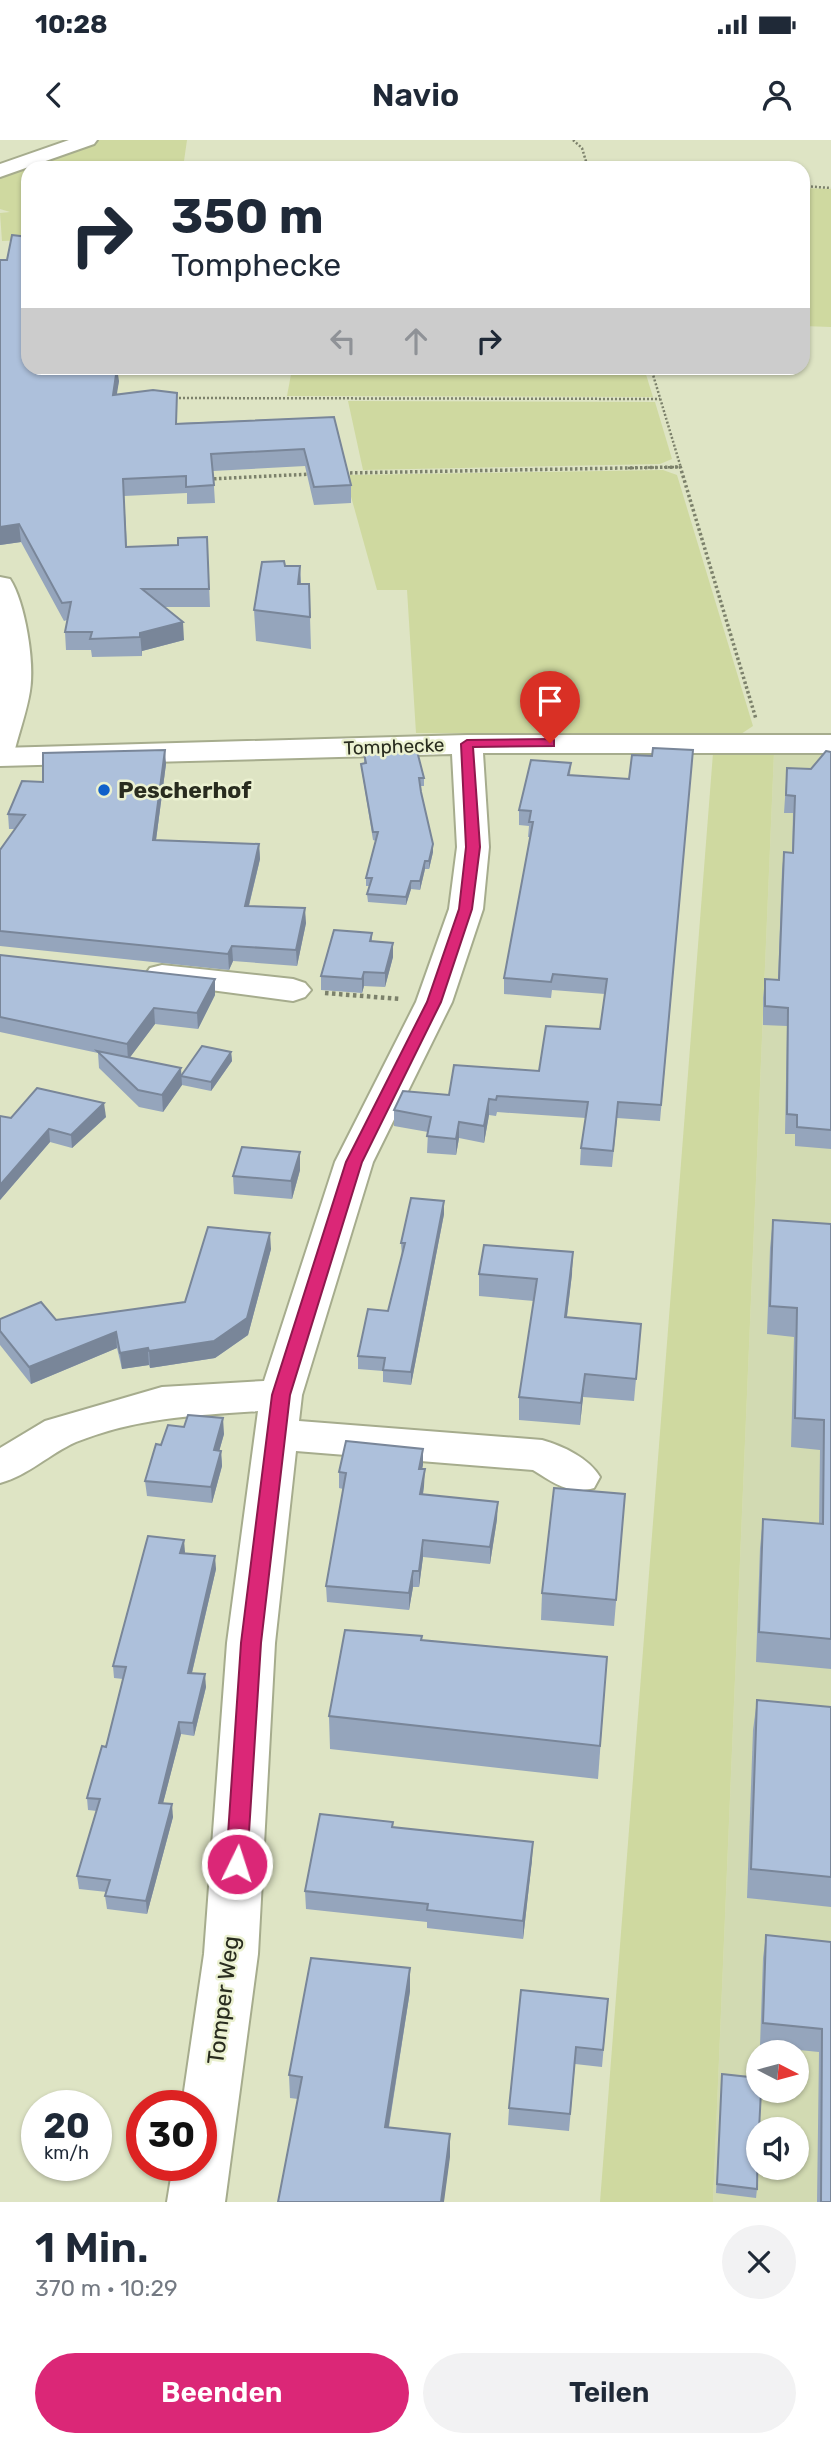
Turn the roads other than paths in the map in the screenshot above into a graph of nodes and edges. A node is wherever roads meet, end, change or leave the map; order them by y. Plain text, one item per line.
1 (87, 140) edge
2 (26, 161) edge
3 (21, 163) edge
4 (0, 170) edge
5 (0, 585) edge
6 (467, 744) junction
7 (831, 744) edge
8 (0, 749) edge
9 (0, 757) edge
10 (133, 972) edge
11 (293, 990) road end
12 (279, 1415) junction
13 (0, 1468) edge
14 (578, 1478) dead end
15 (196, 2202) edge

1 - 2 street
3 - 4 street
5 - 8 street
6 - 7 street, Tomphecke
6 - 9 street, Tomphecke
6 - 12 street, Tomper Weg
10 - 11 street
12 - 13 street
12 - 14 street
12 - 15 street, Tomper Weg

